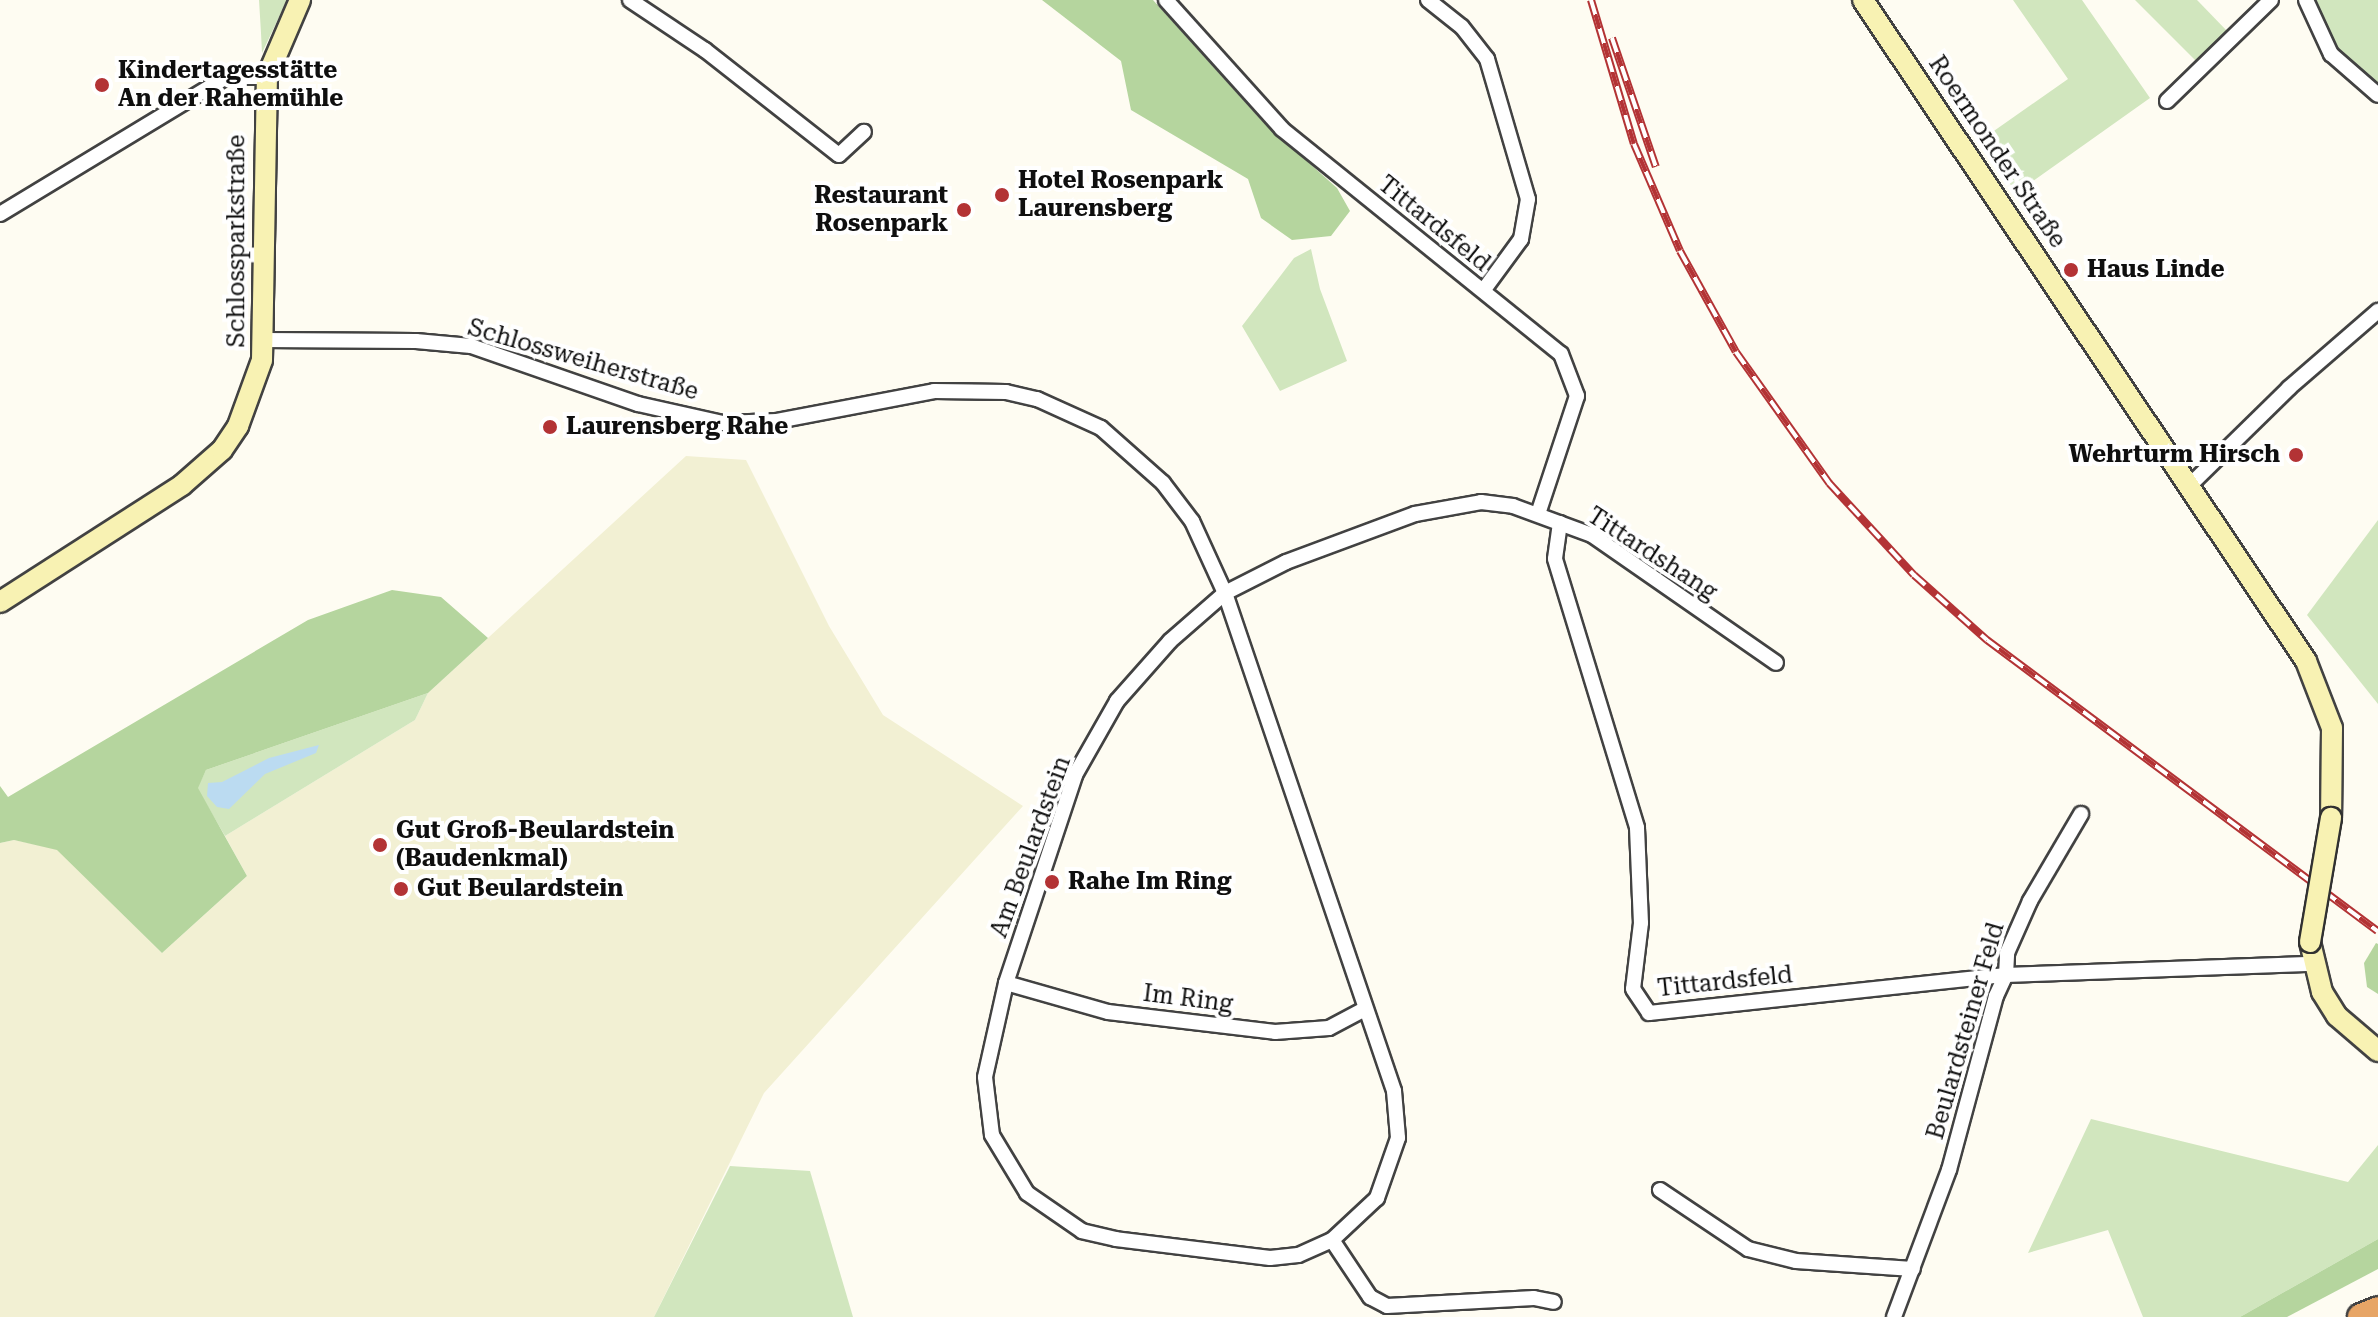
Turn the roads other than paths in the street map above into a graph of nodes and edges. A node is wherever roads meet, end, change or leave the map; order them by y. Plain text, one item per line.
1 (300, 0) edge
2 (630, 0) edge
3 (1166, 0) edge
4 (1428, 0) edge
5 (1863, 0) edge
6 (2271, 0) edge
7 (2306, 0) edge
8 (267, 77) junction
9 (2378, 95) edge
10 (2167, 101) dead end
11 (864, 132) dead end
12 (0, 214) edge
13 (1483, 291) junction
14 (2378, 311) edge
15 (263, 340) junction
16 (2189, 486) junction
17 (1538, 514) junction
18 (1560, 523) junction
19 (1225, 593) junction
20 (0, 602) edge
21 (1776, 663) dead end
22 (2081, 814) dead end
23 (2313, 964) junction
24 (2006, 975) junction
25 (1006, 983) junction
26 (1364, 1009) junction
27 (2378, 1051) edge
28 (1660, 1190) dead end
29 (1332, 1240) junction
30 (1913, 1269) junction
31 (1554, 1302) dead end
32 (2378, 1310) edge
33 (1894, 1317) edge
34 (2361, 1317) edge

1 - 8 main road, Schlossparkstraße
2 - 11 street
3 - 13 street, Tittardsfeld
4 - 13 street
5 - 16 main road, Roermonder Straße
6 - 10 street
7 - 9 street
8 - 12 street
8 - 15 main road, Schlossparkstraße
13 - 17 street, Tittardsfeld
14 - 16 street
15 - 19 street, Schlossweiherstraße
15 - 20 main road, Schlossparkstraße
16 - 23 main road, Roermonder Straße, bridge
17 - 18 street, Tittardshang
17 - 19 street, Tittardshang
18 - 21 street, Tittardshang
18 - 24 street, Tittardsfeld
19 - 25 street, Am Beulardstein
19 - 26 street, Am Beulardstein
22 - 24 street, Beulardsteiner Feld
23 - 24 street, Tittardsfeld
23 - 27 main road, Roermonder Straße
24 - 30 street, Beulardsteiner Feld
25 - 26 street, Im Ring
25 - 29 street, Am Beulardstein
26 - 29 street, Am Beulardstein
28 - 30 street
29 - 31 street
30 - 33 street, Beulardsteiner Feld
32 - 34 highway

